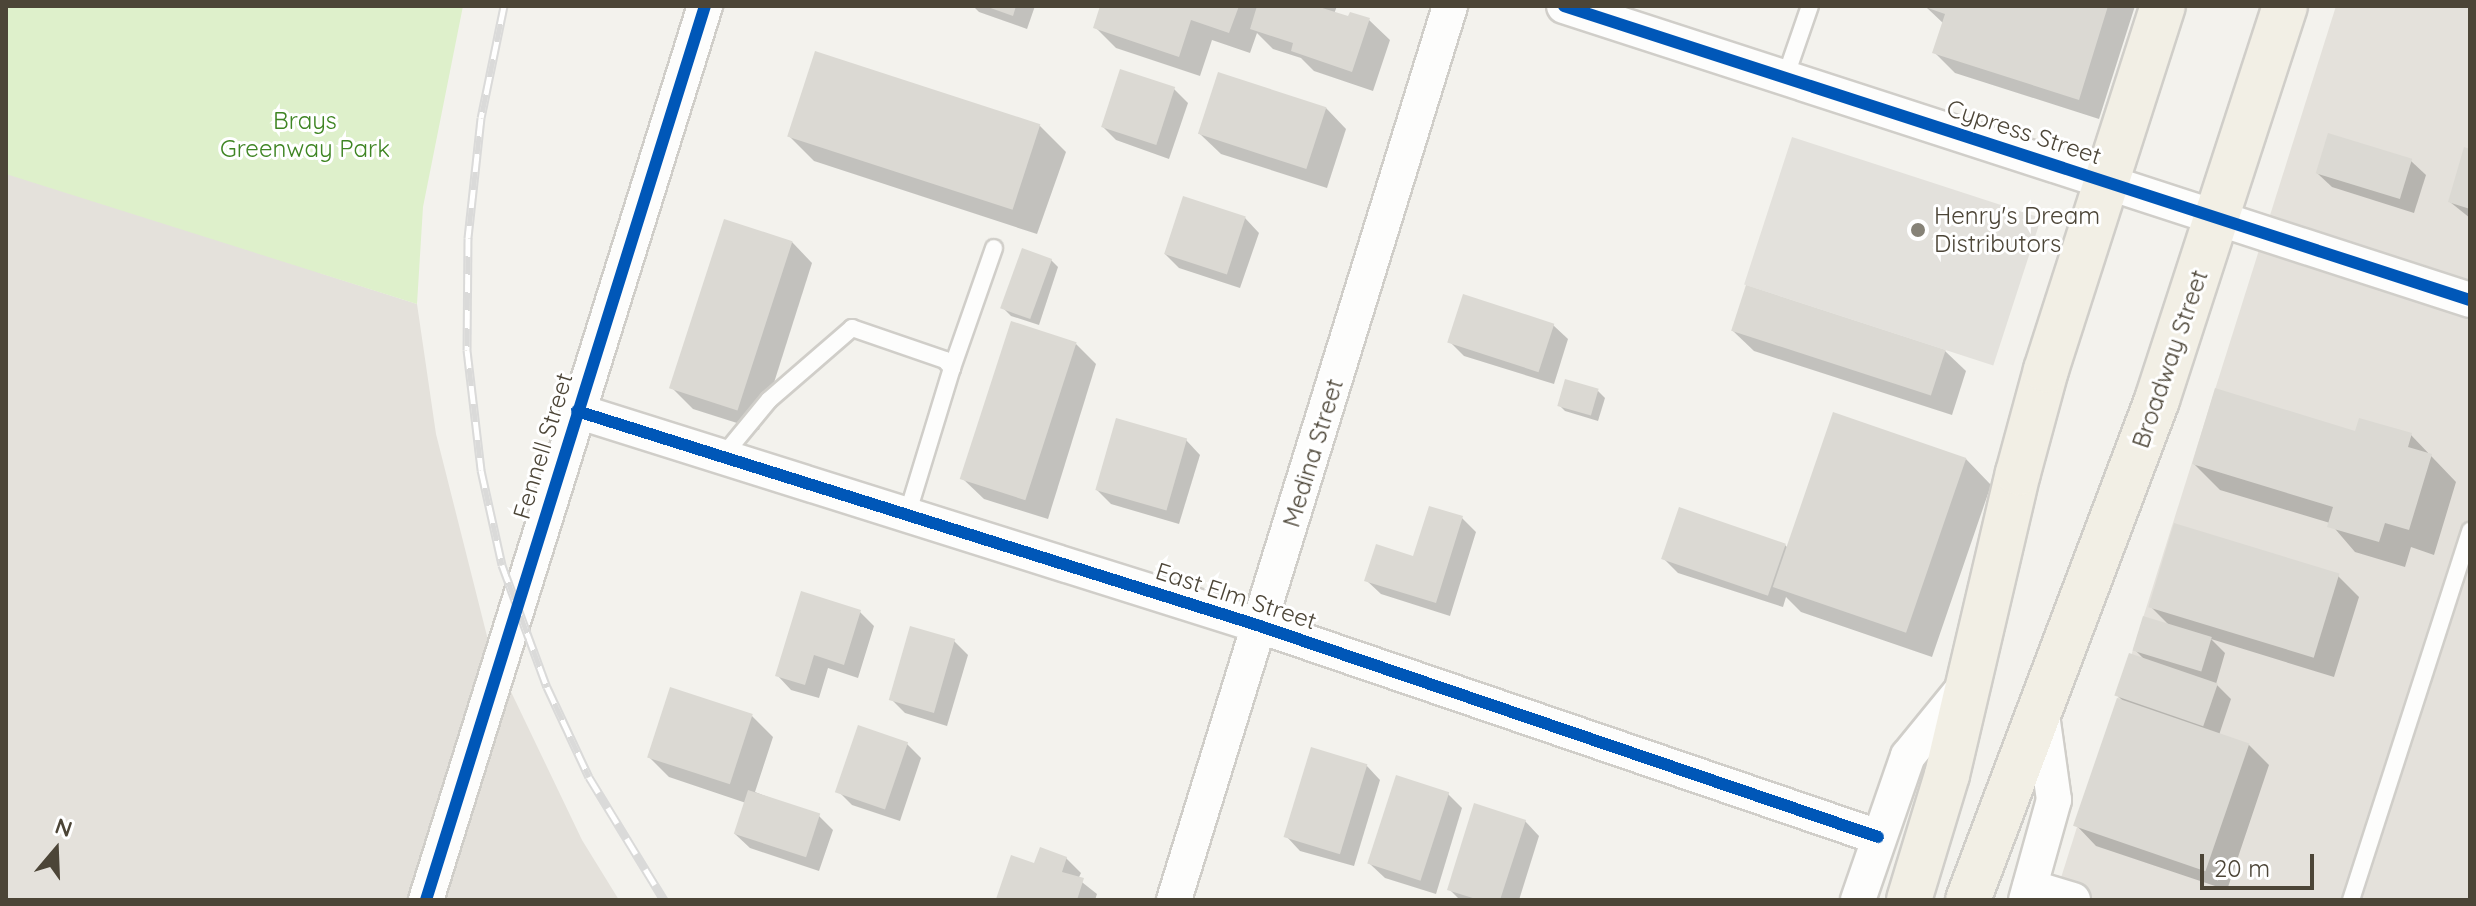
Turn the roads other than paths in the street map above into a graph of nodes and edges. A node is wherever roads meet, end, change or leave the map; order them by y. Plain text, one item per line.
1 (705, 6) edge
2 (1450, 6) edge
3 (1564, 6) edge
4 (1810, 6) edge
5 (2163, 6) edge
6 (2285, 6) edge
7 (1785, 78) junction
8 (2106, 182) junction
9 (2218, 217) junction
10 (994, 248) dead end
11 (2470, 300) edge
12 (952, 368) junction
13 (577, 411) junction
14 (722, 457) junction
15 (907, 515) junction
16 (2470, 531) edge
17 (1260, 626) junction
18 (1971, 679) junction
19 (2041, 707) junction
20 (1878, 837) junction
21 (2028, 894) edge
22 (426, 900) edge
23 (1174, 900) edge
24 (1858, 900) edge
25 (1909, 900) edge
26 (1968, 900) edge
27 (2073, 900) edge
28 (2351, 900) edge

1 - 13 street, Fennell Street
2 - 17 street, Medina Street
3 - 7 street, Cypress Street
4 - 7 lane
5 - 8 main road
6 - 9 main road, Broadway Street
7 - 8 street, Cypress Street
8 - 9 street, Cypress Street
8 - 18 main road
9 - 11 street, Cypress Street
9 - 19 main road, Broadway Street
10 - 12 lane
12 - 14 lane
12 - 15 lane
13 - 14 street, East Elm Street
13 - 22 street, Fennell Street
14 - 15 street, East Elm Street
15 - 17 street, East Elm Street
16 - 28 lane
17 - 20 street, East Elm Street
17 - 23 street, Medina Street
18 - 20 street
18 - 25 main road
19 - 21 street, Broadway Street
19 - 26 main road, Broadway Street
20 - 24 street
21 - 27 street

